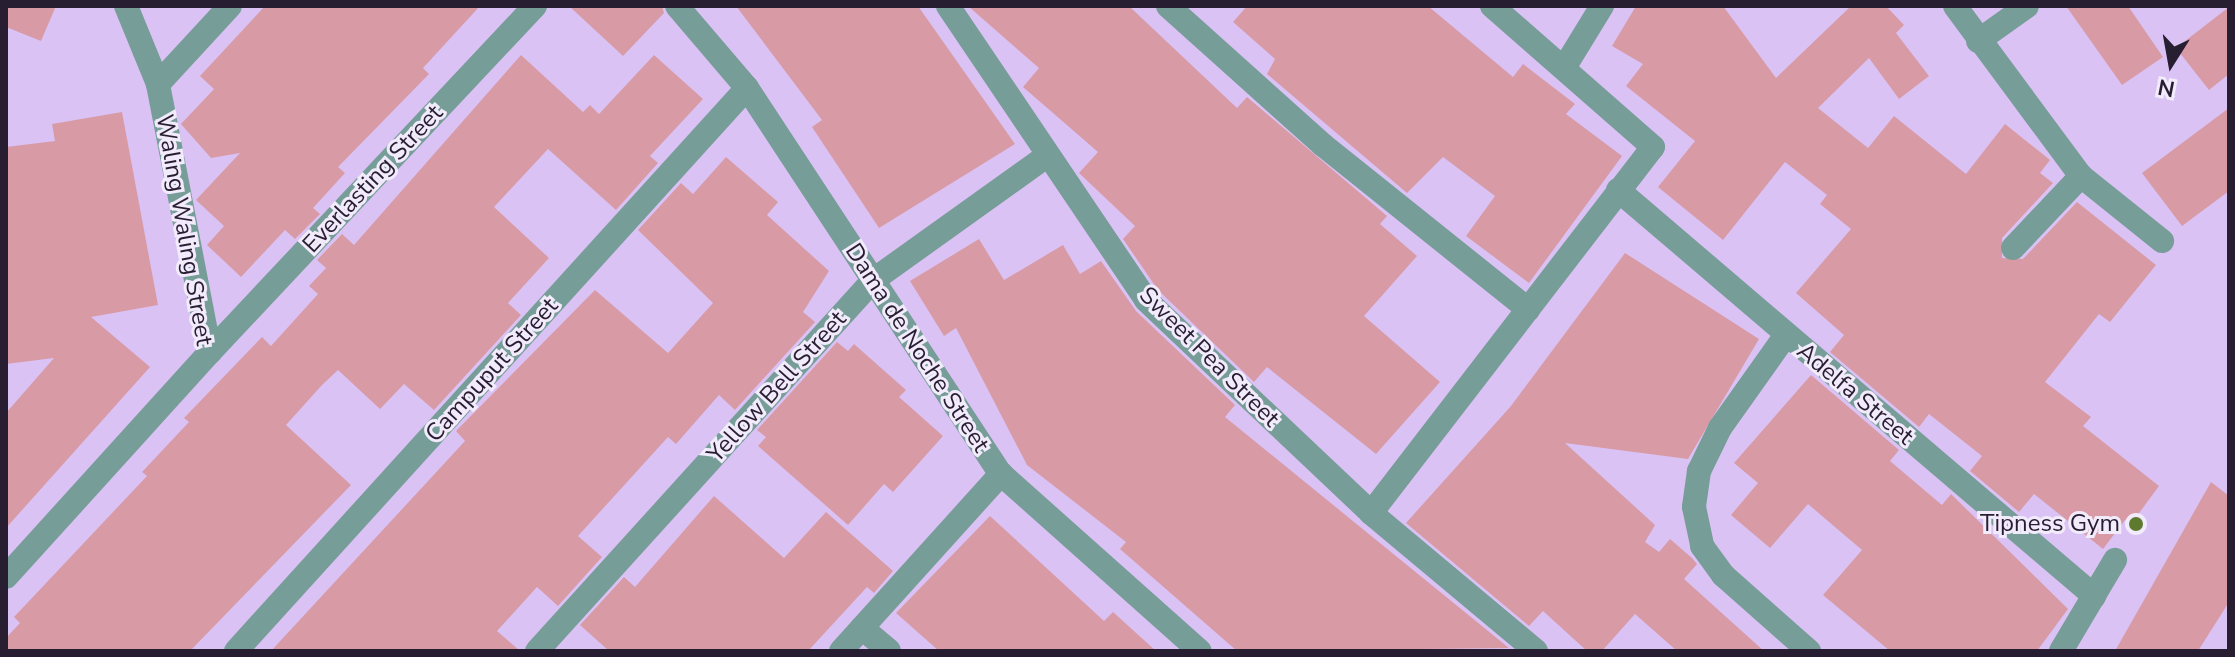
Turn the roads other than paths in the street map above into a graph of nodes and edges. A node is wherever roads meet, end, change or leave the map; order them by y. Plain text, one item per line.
1 (126, 6) edge
2 (230, 6) edge
3 (535, 6) edge
4 (677, 6) edge
5 (948, 6) edge
6 (1168, 6) edge
7 (1492, 6) edge
8 (1602, 6) edge
9 (1955, 6) edge
10 (2027, 6) edge
11 (1978, 41) junction
12 (1564, 68) junction
13 (158, 84) junction
14 (747, 88) junction
15 (1048, 155) junction
16 (2081, 176) junction
17 (1618, 190) junction
18 (2162, 241) dead end
19 (2013, 248) dead end
20 (872, 281) junction
21 (1528, 309) junction
22 (1786, 335) junction
23 (210, 352) junction
24 (1001, 474) junction
25 (1371, 513) junction
26 (2115, 560) dead end
27 (6, 577) edge
28 (2094, 596) junction
29 (862, 628) junction
30 (236, 651) edge
31 (537, 651) edge
32 (841, 651) edge
33 (889, 651) edge
34 (1200, 651) edge
35 (1536, 651) edge
36 (1809, 651) edge
37 (2061, 651) edge

1 - 13 street, Waling Waling Street
2 - 13 street
3 - 23 street, Everlasting Street
4 - 14 street, Dama de Noche Street
5 - 15 street, Sweet Pea Street
6 - 21 street
7 - 12 street
8 - 12 street
9 - 11 street
10 - 11 street
11 - 16 street
12 - 17 street
13 - 23 street, Waling Waling Street
14 - 20 street, Dama de Noche Street
14 - 30 street, Campuput Street
15 - 20 street, Yellow Bell Street
15 - 25 street, Sweet Pea Street
16 - 18 street
16 - 19 street
17 - 21 street
17 - 22 street, Adelfa Street
20 - 24 street, Dama de Noche Street
20 - 31 street, Yellow Bell Street
21 - 25 street
22 - 28 street, Adelfa Street
22 - 36 street
23 - 27 street, Waling Waling Street
24 - 29 street
24 - 34 street, Dama de Noche Street
25 - 35 street, Sweet Pea Street
26 - 28 street
28 - 37 street
29 - 32 street
29 - 33 street

